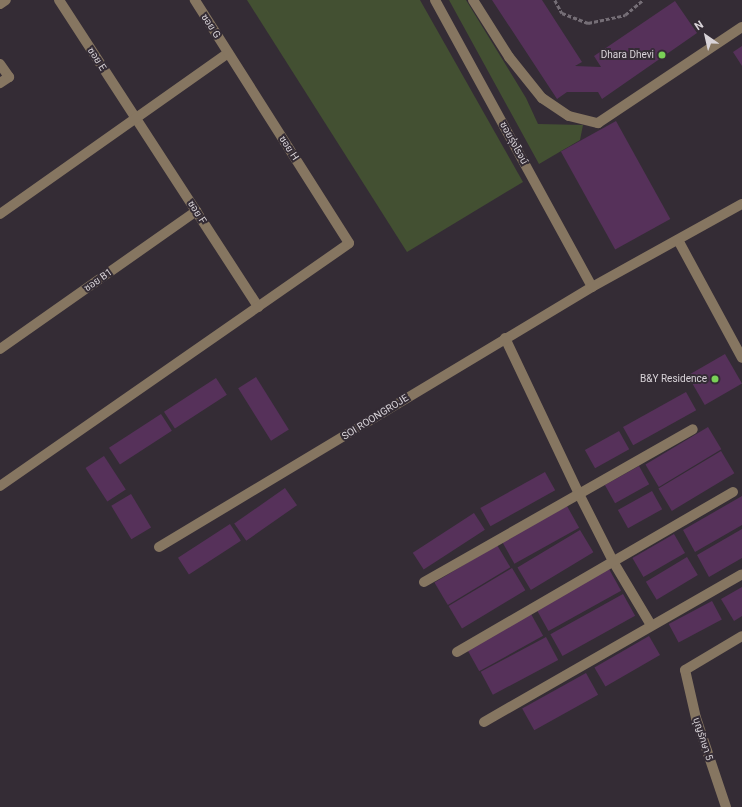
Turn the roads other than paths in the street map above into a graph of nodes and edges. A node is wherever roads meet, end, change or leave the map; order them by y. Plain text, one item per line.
1 (6, 0) edge
2 (59, 0) edge
3 (194, 0) edge
4 (435, 0) edge
5 (473, 0) edge
6 (0, 4) edge
7 (742, 27) edge
8 (228, 53) junction
9 (0, 64) edge
10 (0, 84) edge
11 (135, 118) junction
12 (742, 204) edge
13 (196, 210) junction
14 (0, 214) edge
15 (678, 240) junction
16 (592, 287) junction
17 (258, 307) junction
18 (505, 338) junction
19 (0, 349) edge
20 (742, 358) edge
21 (693, 429) dead end
22 (1, 483) edge
23 (733, 492) dead end
24 (579, 494) junction
25 (158, 547) dead end
26 (614, 563) junction
27 (742, 574) edge
28 (424, 582) dead end
29 (651, 625) junction
30 (742, 636) edge
31 (457, 652) dead end
32 (484, 722) dead end
33 (726, 807) edge

1 - 6 street
2 - 11 street, ซอย E
3 - 8 street, ซอย G
4 - 16 street, ซอยรุ่งโรจน์
5 - 7 street
8 - 11 street
8 - 17 street, ซอย H
9 - 10 street
11 - 13 street, ซอย F
11 - 14 street
12 - 15 street, SOI ROONGROJE
13 - 17 street, ซอย F
13 - 19 street, ซอย B1
15 - 16 street, SOI ROONGROJE
15 - 20 street
16 - 18 street, SOI ROONGROJE
17 - 22 street
18 - 24 street
18 - 25 street, SOI ROONGROJE
21 - 24 street
23 - 26 street
24 - 26 street
24 - 28 street
26 - 29 street
26 - 31 street
27 - 29 street
29 - 32 street
30 - 33 street, บุญรักษา 5

